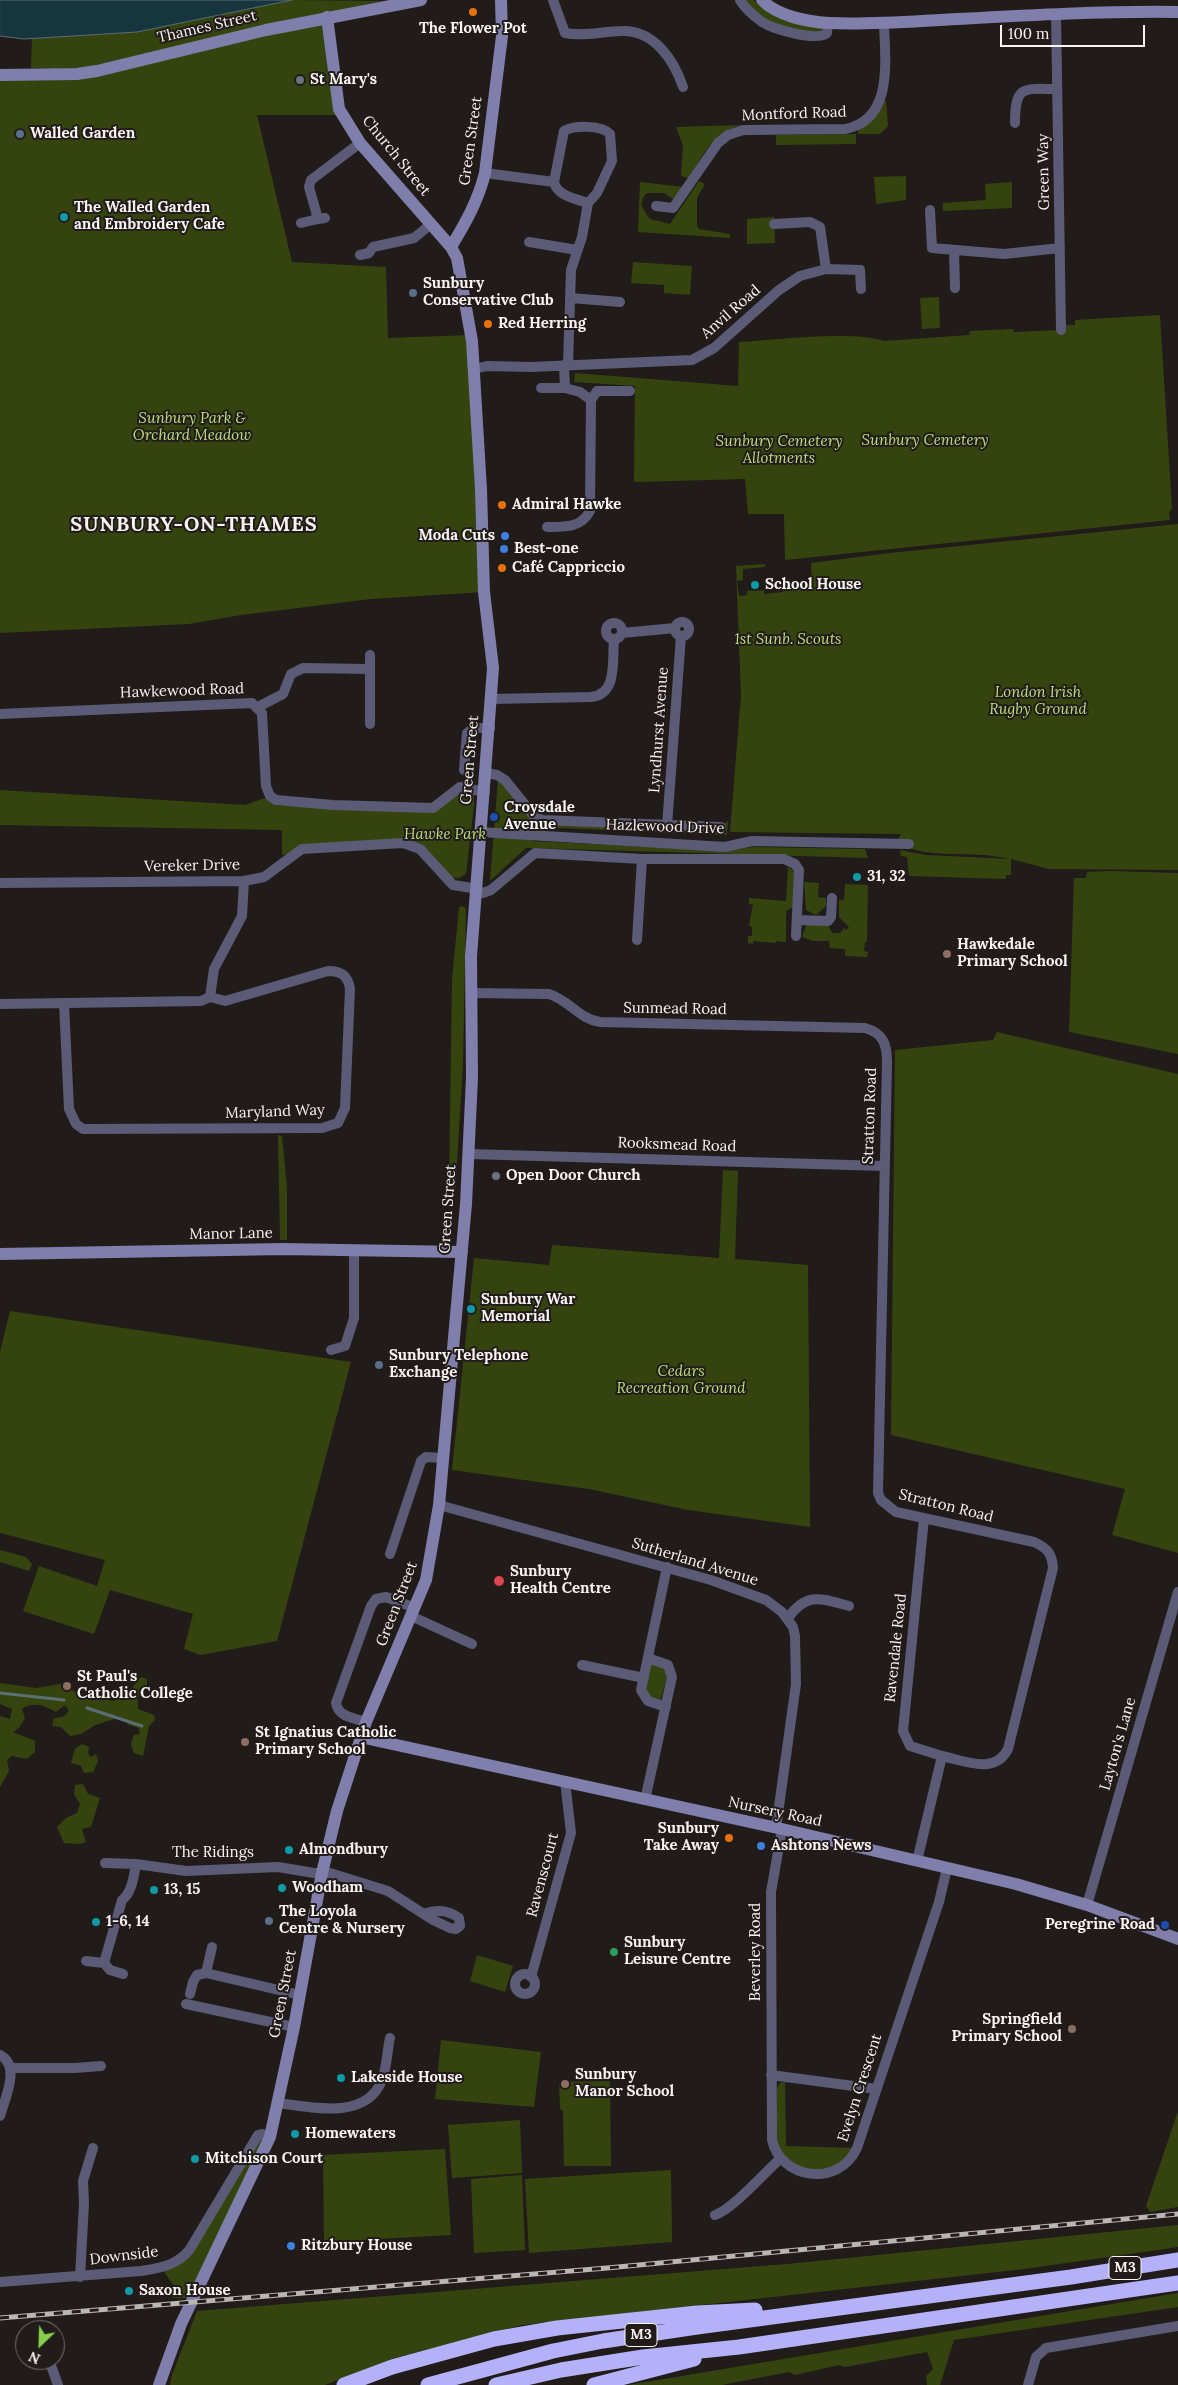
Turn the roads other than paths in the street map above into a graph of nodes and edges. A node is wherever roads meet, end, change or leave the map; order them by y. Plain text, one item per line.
1 (421, 0) edge
2 (501, 0) edge
3 (553, 0) edge
4 (740, 0) edge
5 (762, 0) edge
6 (1178, 12) edge
7 (1056, 14) junction
8 (327, 17) junction
9 (828, 23) junction
10 (884, 23) junction
11 (0, 76) edge
12 (683, 87) dead end
13 (1057, 89) junction
14 (1015, 123) dead end
15 (360, 143) junction
16 (485, 173) junction
17 (554, 182) junction
18 (588, 203) junction
19 (656, 206) dead end
20 (930, 210) dead end
21 (301, 223) dead end
22 (431, 224) junction
23 (774, 224) dead end
24 (529, 242) dead end
25 (451, 247) junction
26 (1060, 248) junction
27 (577, 250) junction
28 (954, 251) junction
29 (360, 255) dead end
30 (826, 270) junction
31 (955, 288) dead end
32 (861, 289) dead end
33 (571, 298) junction
34 (620, 302) dead end
35 (1061, 330) dead end
36 (566, 365) junction
37 (474, 369) junction
38 (540, 388) dead end
39 (565, 388) junction
40 (630, 391) dead end
41 (591, 400) junction
42 (547, 527) dead end
43 (370, 655) dead end
44 (370, 668) junction
45 (491, 699) junction
46 (258, 707) junction
47 (370, 713) junction
48 (0, 714) edge
49 (358, 714) dead end
50 (370, 724) dead end
51 (490, 728) junction
52 (464, 770) dead end
53 (486, 773) junction
54 (485, 792) junction
55 (667, 826) junction
56 (721, 827) dead end
57 (480, 832) junction
58 (909, 844) dead end
59 (642, 860) junction
60 (244, 881) junction
61 (0, 883) edge
62 (477, 891) junction
63 (832, 898) dead end
64 (797, 920) junction
65 (796, 936) dead end
66 (637, 940) dead end
67 (472, 993) junction
68 (210, 997) junction
69 (64, 1003) junction
70 (0, 1004) edge
71 (883, 1038) joint
72 (469, 1154) junction
73 (884, 1166) junction
74 (354, 1250) junction
75 (462, 1252) junction
76 (0, 1254) edge
77 (331, 1350) dead end
78 (442, 1458) junction
79 (439, 1505) junction
80 (924, 1518) junction
81 (390, 1554) dead end
82 (667, 1567) junction
83 (1178, 1593) edge
84 (849, 1606) dead end
85 (413, 1612) junction
86 (788, 1618) junction
87 (472, 1644) dead end
88 (648, 1658) junction
89 (582, 1665) dead end
90 (644, 1678) junction
91 (666, 1707) junction
92 (366, 1722) junction
93 (360, 1737) junction
94 (942, 1756) junction
95 (565, 1781) junction
96 (645, 1800) junction
97 (779, 1829) junction
98 (917, 1860) junction
99 (105, 1863) dead end
100 (136, 1864) junction
101 (947, 1868) junction
102 (322, 1873) junction
103 (1087, 1906) junction
104 (424, 1914) dead end
105 (1178, 1938) edge
106 (212, 1947) dead end
107 (86, 1961) dead end
108 (104, 1963) junction
109 (206, 1973) junction
110 (123, 1974) dead end
111 (531, 1977) dead end
112 (300, 1995) junction
113 (294, 2027) junction
114 (390, 2038) dead end
115 (0, 2055) edge
116 (101, 2066) dead end
117 (11, 2068) junction
118 (771, 2075) junction
119 (876, 2088) junction
120 (278, 2103) junction
121 (0, 2116) edge
122 (270, 2137) junction
123 (93, 2148) dead end
124 (780, 2158) junction
125 (715, 2215) dead end
126 (1178, 2260) edge
127 (80, 2277) junction
128 (0, 2282) edge
129 (1178, 2283) edge
130 (859, 2305) junction
131 (1178, 2326) edge
132 (739, 2347) junction
133 (53, 2370) edge
134 (58, 2385) edge
135 (159, 2385) edge
136 (344, 2385) edge
137 (428, 2385) edge
138 (496, 2385) edge
139 (594, 2385) edge
140 (1028, 2385) edge

1 - 8 street, Thames Street
2 - 16 street, Green Street
3 - 12 street
4 - 9 street
5 - 9 street
6 - 7 street
7 - 10 street
7 - 13 street, Green Way
8 - 11 street, Thames Street
8 - 15 street, Church Street
9 - 10 street
10 - 19 street, Montford Road
13 - 14 street
13 - 26 street, Green Way
15 - 21 street
15 - 22 street, Church Street
16 - 17 street
16 - 25 street, Green Street
17 - 18 street
17 - 18 street
18 - 27 street
20 - 28 street
22 - 25 street, Church Street
22 - 29 street
23 - 30 street
24 - 27 street
25 - 37 street, Green Street
26 - 28 street
26 - 35 street, Green Way
27 - 33 street
28 - 31 street
30 - 32 street, Anvil Road
30 - 36 street, Anvil Road
33 - 34 street
33 - 36 street
36 - 37 street, Anvil Road
36 - 39 street
37 - 45 street, Green Street
38 - 39 street
39 - 41 street
40 - 41 street
41 - 42 street
43 - 44 street
44 - 46 street
44 - 47 street
45 - 51 street, Green Street
45 - 55 street, Lyndhurst Avenue
46 - 48 street, Hawkewood Road
46 - 54 street, Hawkewood Road
47 - 49 street
47 - 50 street
51 - 52 street
51 - 53 street, Green Street
53 - 54 street, Green Street
53 - 55 street
54 - 57 street, Green Street
55 - 56 street
57 - 58 street, Hazlewood Drive
57 - 62 street, Green Street
59 - 62 street
59 - 64 street
59 - 66 street
60 - 61 street, Vereker Drive
60 - 62 street, Vereker Drive
60 - 68 street
62 - 67 street, Green Street
63 - 64 street
64 - 65 street
67 - 71 street, Sunmead Road
67 - 72 street, Green Street
68 - 69 street, Maryland Way
68 - 69 street, Maryland Way
69 - 70 street, Maryland Way
71 - 73 street, Stratton Road
72 - 73 street, Rooksmead Road
72 - 75 street, Green Street
73 - 80 street, Stratton Road
74 - 75 street, Manor Lane
74 - 76 street, Manor Lane
74 - 77 street
75 - 78 street, Green Street
78 - 79 street, Green Street
78 - 81 street
79 - 82 street, Sutherland Avenue
79 - 85 street, Green Street
80 - 94 street, Ravendale Road
80 - 94 street, Stratton Road
82 - 86 street, Sutherland Avenue
82 - 88 street
83 - 103 street, Layton's Lane
84 - 86 street
85 - 87 street
85 - 92 street, Green Street
85 - 92 street
86 - 97 street
88 - 90 street
88 - 91 street
89 - 90 street
90 - 91 street
91 - 96 street
92 - 93 street, Green Street
93 - 95 street, Nursery Road
93 - 102 street, Green Street
94 - 98 street
95 - 96 street, Nursery Road
95 - 111 street, Ravenscourt
96 - 97 street, Nursery Road
97 - 98 street, Nursery Road
97 - 118 street, Beverley Road
98 - 101 street, Nursery Road
99 - 100 street, The Ridings
100 - 102 street, The Ridings
100 - 108 street
101 - 103 street, Nursery Road
101 - 119 street, Evelyn Crescent
102 - 104 street, The Ridings
102 - 112 street, Green Street
103 - 105 street, Nursery Road
106 - 109 street
107 - 108 street
108 - 110 street
109 - 112 street
109 - 113 street
112 - 113 street, Green Street
113 - 120 street, Green Street
114 - 120 street
115 - 117 street
116 - 117 street
117 - 121 street
118 - 119 street
118 - 124 street
119 - 124 street, Evelyn Crescent
120 - 122 street, Green Street
122 - 127 street, Downside
122 - 135 street, Green Street
123 - 127 street
124 - 125 street
126 - 130 highway, M3
127 - 128 street, Downside
129 - 132 highway, M3
130 - 136 highway, M3
130 - 137 highway, M3
131 - 140 street
132 - 138 highway, M3
132 - 139 highway, M3
133 - 134 street

